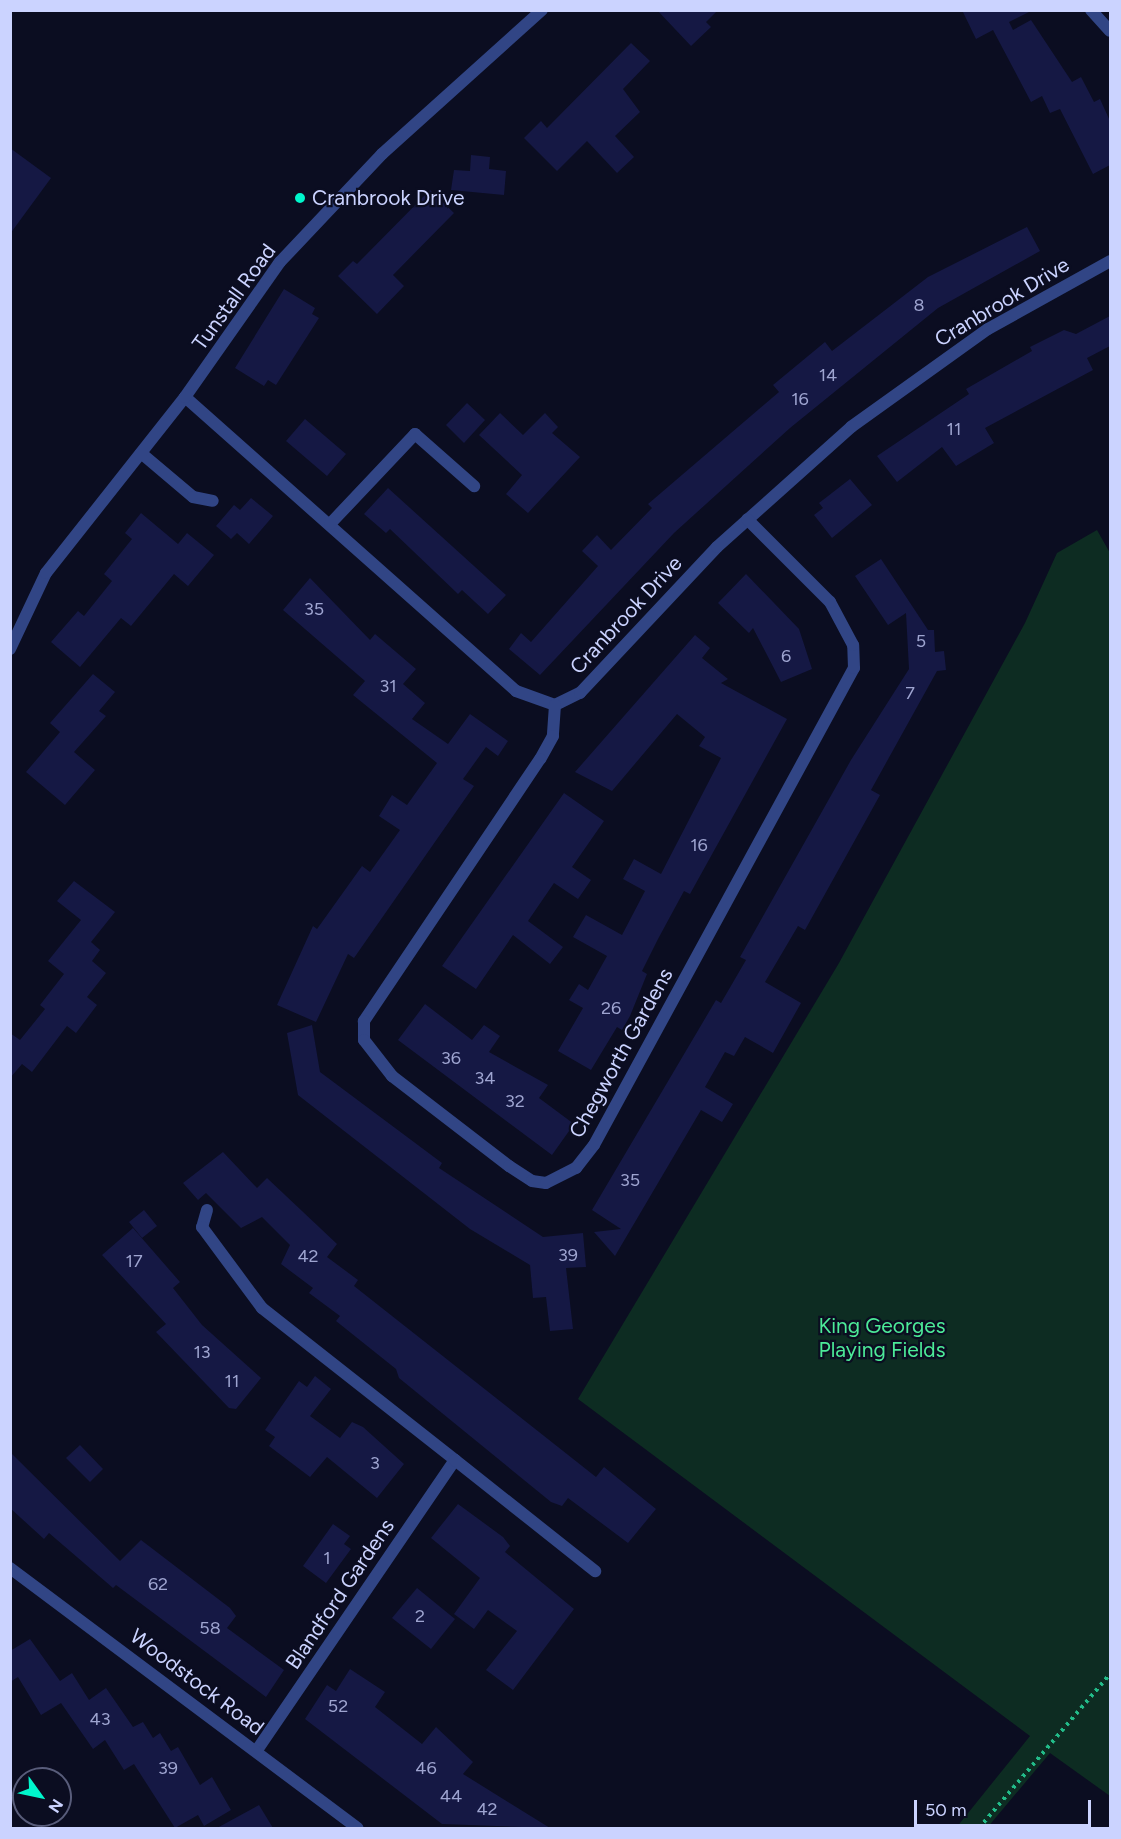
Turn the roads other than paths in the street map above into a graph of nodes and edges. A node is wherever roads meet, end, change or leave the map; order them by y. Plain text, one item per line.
1 (542, 10) edge
2 (1091, 10) edge
3 (1110, 31) edge
4 (1110, 261) edge
5 (185, 398) junction
6 (141, 453) junction
7 (474, 486) dead end
8 (213, 501) dead end
9 (747, 519) junction
10 (330, 524) junction
11 (10, 649) edge
12 (555, 705) junction
13 (207, 1210) dead end
14 (454, 1460) junction
15 (10, 1568) edge
16 (595, 1571) dead end
17 (257, 1750) junction
18 (358, 1828) edge

1 - 5 street, Tunstall Road
2 - 3 street
4 - 9 street, Cranbrook Drive
5 - 6 street, Tunstall Road
5 - 10 street
6 - 8 street
6 - 11 street, Tunstall Road
7 - 10 street
9 - 12 street, Cranbrook Drive
9 - 12 street, Chegworth Gardens
10 - 12 street
13 - 14 street
14 - 16 street
14 - 17 street, Blandford Gardens
15 - 17 street, Woodstock Road
17 - 18 street, Woodstock Road

